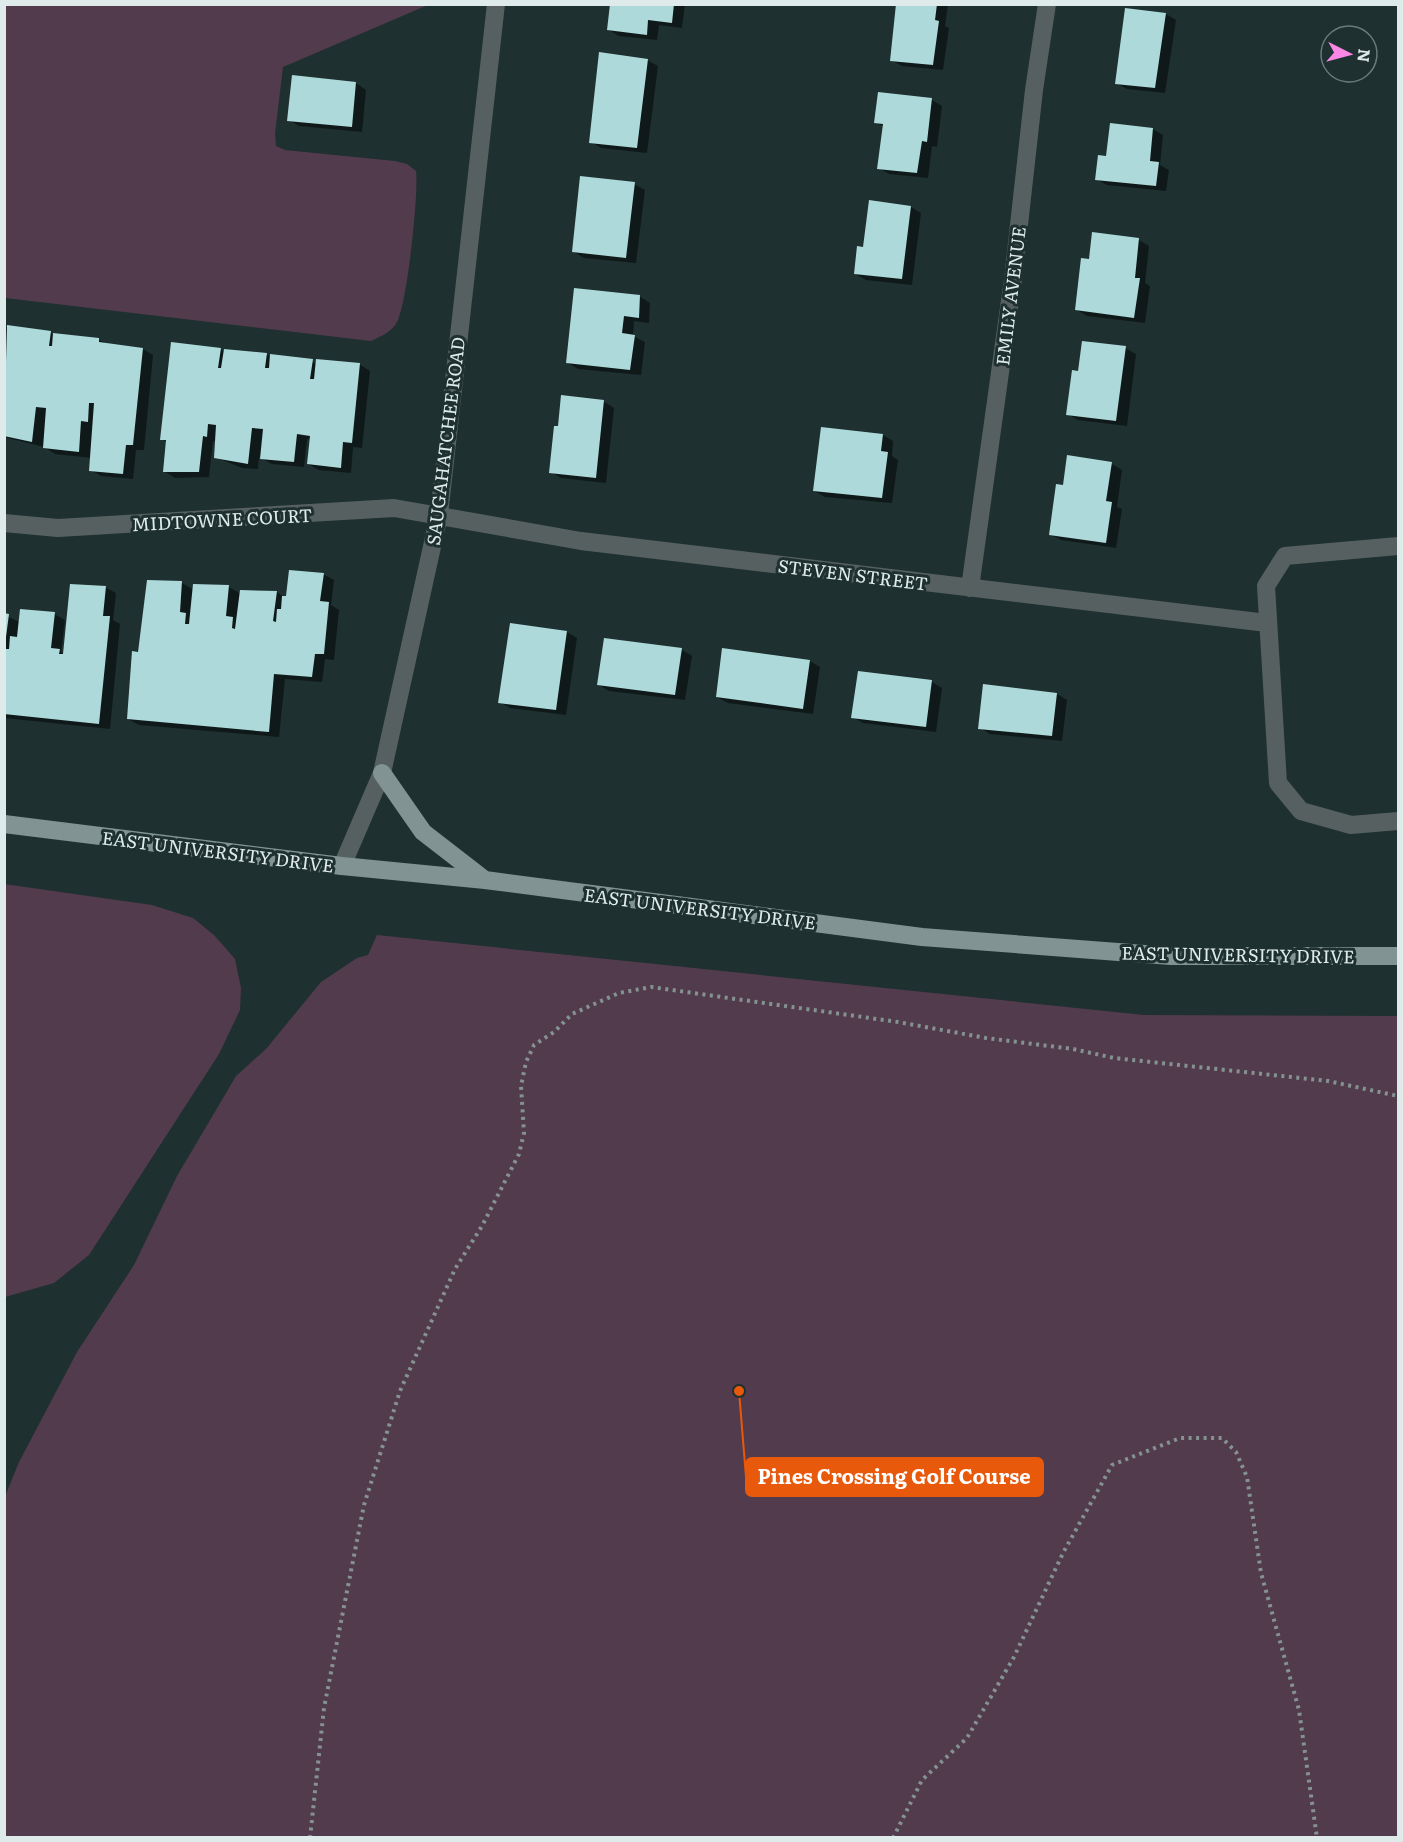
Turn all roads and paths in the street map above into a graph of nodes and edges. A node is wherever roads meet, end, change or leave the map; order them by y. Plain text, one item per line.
1 (496, 4) edge
2 (1047, 4) edge
3 (440, 515) junction
4 (4, 523) edge
5 (1398, 546) edge
6 (970, 588) junction
7 (1267, 623) junction
8 (382, 773) junction
9 (1398, 821) edge
10 (4, 824) edge
11 (342, 866) junction
12 (485, 880) junction
13 (1398, 956) edge
14 (1398, 1096) edge
15 (310, 1838) edge
16 (892, 1838) edge
17 (1317, 1838) edge

1 - 3 street, SAUGAHATCHEE ROAD
2 - 6 street, EMILY AVENUE
3 - 4 street, MIDTOWNE COURT
3 - 6 street, STEVEN STREET
3 - 8 street, SAUGAHATCHEE ROAD
5 - 7 street
6 - 7 street, STEVEN STREET
7 - 9 street
8 - 11 street, SAUGAHATCHEE ROAD
8 - 12 main road
10 - 11 main road, EAST UNIVERSITY DRIVE
11 - 12 main road, EAST UNIVERSITY DRIVE
12 - 13 main road, EAST UNIVERSITY DRIVE
14 - 15 path
16 - 17 path

